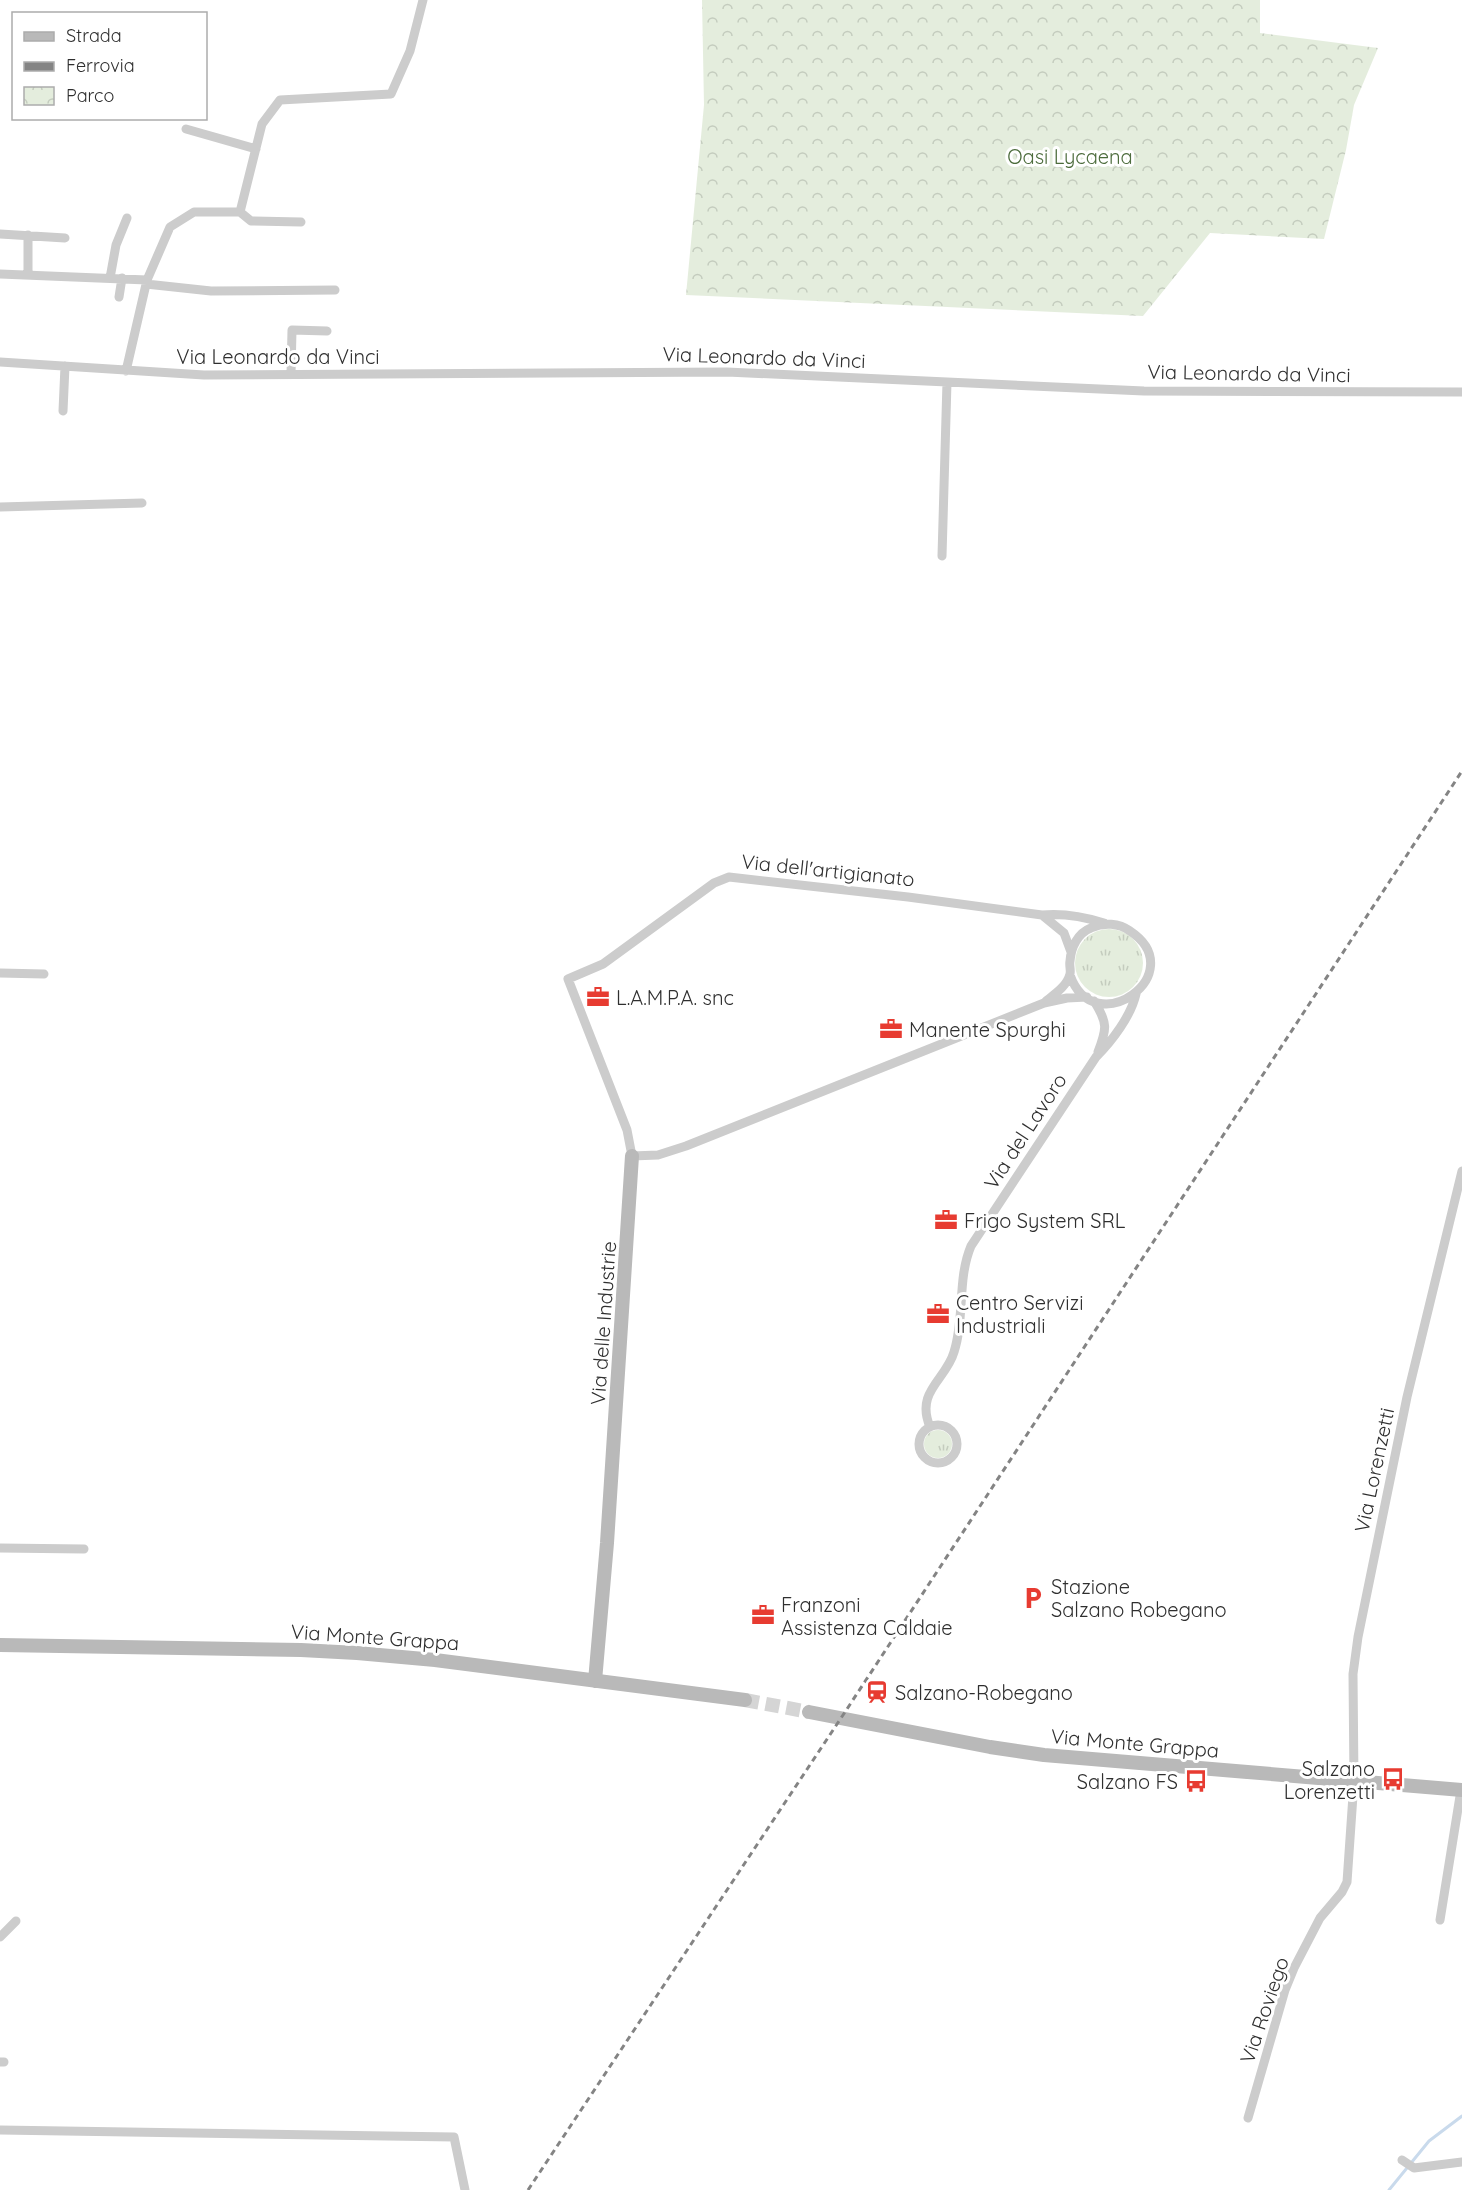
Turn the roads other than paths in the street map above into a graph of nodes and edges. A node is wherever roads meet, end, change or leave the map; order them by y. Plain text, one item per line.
1 (423, 0) edge
2 (186, 129) dead end
3 (256, 149) junction
4 (240, 212) junction
5 (127, 218) dead end
6 (301, 222) dead end
7 (0, 234) edge
8 (28, 235) junction
9 (65, 237) dead end
10 (0, 274) edge
11 (28, 275) junction
12 (110, 278) junction
13 (122, 278) junction
14 (146, 282) junction
15 (335, 290) dead end
16 (120, 297) dead end
17 (327, 331) dead end
18 (0, 362) edge
19 (65, 366) junction
20 (126, 371) junction
21 (291, 374) junction
22 (947, 382) junction
23 (1462, 392) edge
24 (63, 411) dead end
25 (142, 503) dead end
26 (0, 507) edge
27 (942, 556) dead end
28 (1042, 915) junction
29 (1104, 923) junction
30 (1071, 954) junction
31 (0, 973) edge
32 (44, 974) dead end
33 (1070, 975) junction
34 (568, 979) joint
35 (1136, 994) junction
36 (1091, 999) junction
37 (1044, 1003) junction
38 (1096, 1057) junction
39 (632, 1156) junction
40 (1462, 1171) edge
41 (930, 1427) junction
42 (0, 1548) edge
43 (84, 1549) dead end
44 (0, 1645) edge
45 (595, 1681) junction
46 (745, 1700) tunnel mouth
47 (809, 1712) tunnel mouth
48 (1354, 1781) junction
49 (1462, 1790) edge
50 (1440, 1920) dead end
51 (16, 1921) dead end
52 (0, 1937) edge
53 (1248, 2118) dead end
54 (0, 2130) edge
55 (1402, 2160) dead end
56 (1462, 2162) edge
57 (465, 2190) edge

1 - 3 street
2 - 3 street
3 - 4 street
4 - 6 street
4 - 14 street
5 - 12 street
7 - 8 street
8 - 9 street
8 - 11 street
10 - 11 street
11 - 12 street
12 - 13 street
13 - 14 street
13 - 16 street
14 - 15 street
14 - 20 street
17 - 21 street
18 - 19 street, Via Leonardo da Vinci
19 - 20 street, Via Leonardo da Vinci
19 - 24 street
20 - 21 street, Via Leonardo da Vinci
21 - 22 street, Via Leonardo da Vinci
22 - 23 street, Via Leonardo da Vinci
22 - 27 street
25 - 26 street
28 - 29 street, Via dell'artigianato
28 - 30 street
28 - 34 street, Via dell'artigianato
29 - 30 street
29 - 35 street, Via dell'artigianato
30 - 33 street
31 - 32 street
33 - 36 street
33 - 37 street
34 - 39 street, Via delle Industrie
35 - 36 street
35 - 38 street, Via del Lavoro
36 - 37 street
36 - 38 street, Via del Lavoro
37 - 39 street
38 - 41 street, Via del Lavoro
39 - 45 street, Via delle Industrie
40 - 48 street, Via Lorenzetti
41 - 41 street, Via del Lavoro
42 - 43 street
44 - 45 street, Via Monte Grappa
45 - 46 street, Via Monte Grappa
47 - 48 street, Via Monte Grappa
48 - 49 street, Via Monte Grappa
48 - 53 street, Via Roviego
49 - 50 street
51 - 52 street
54 - 57 street
55 - 56 street

